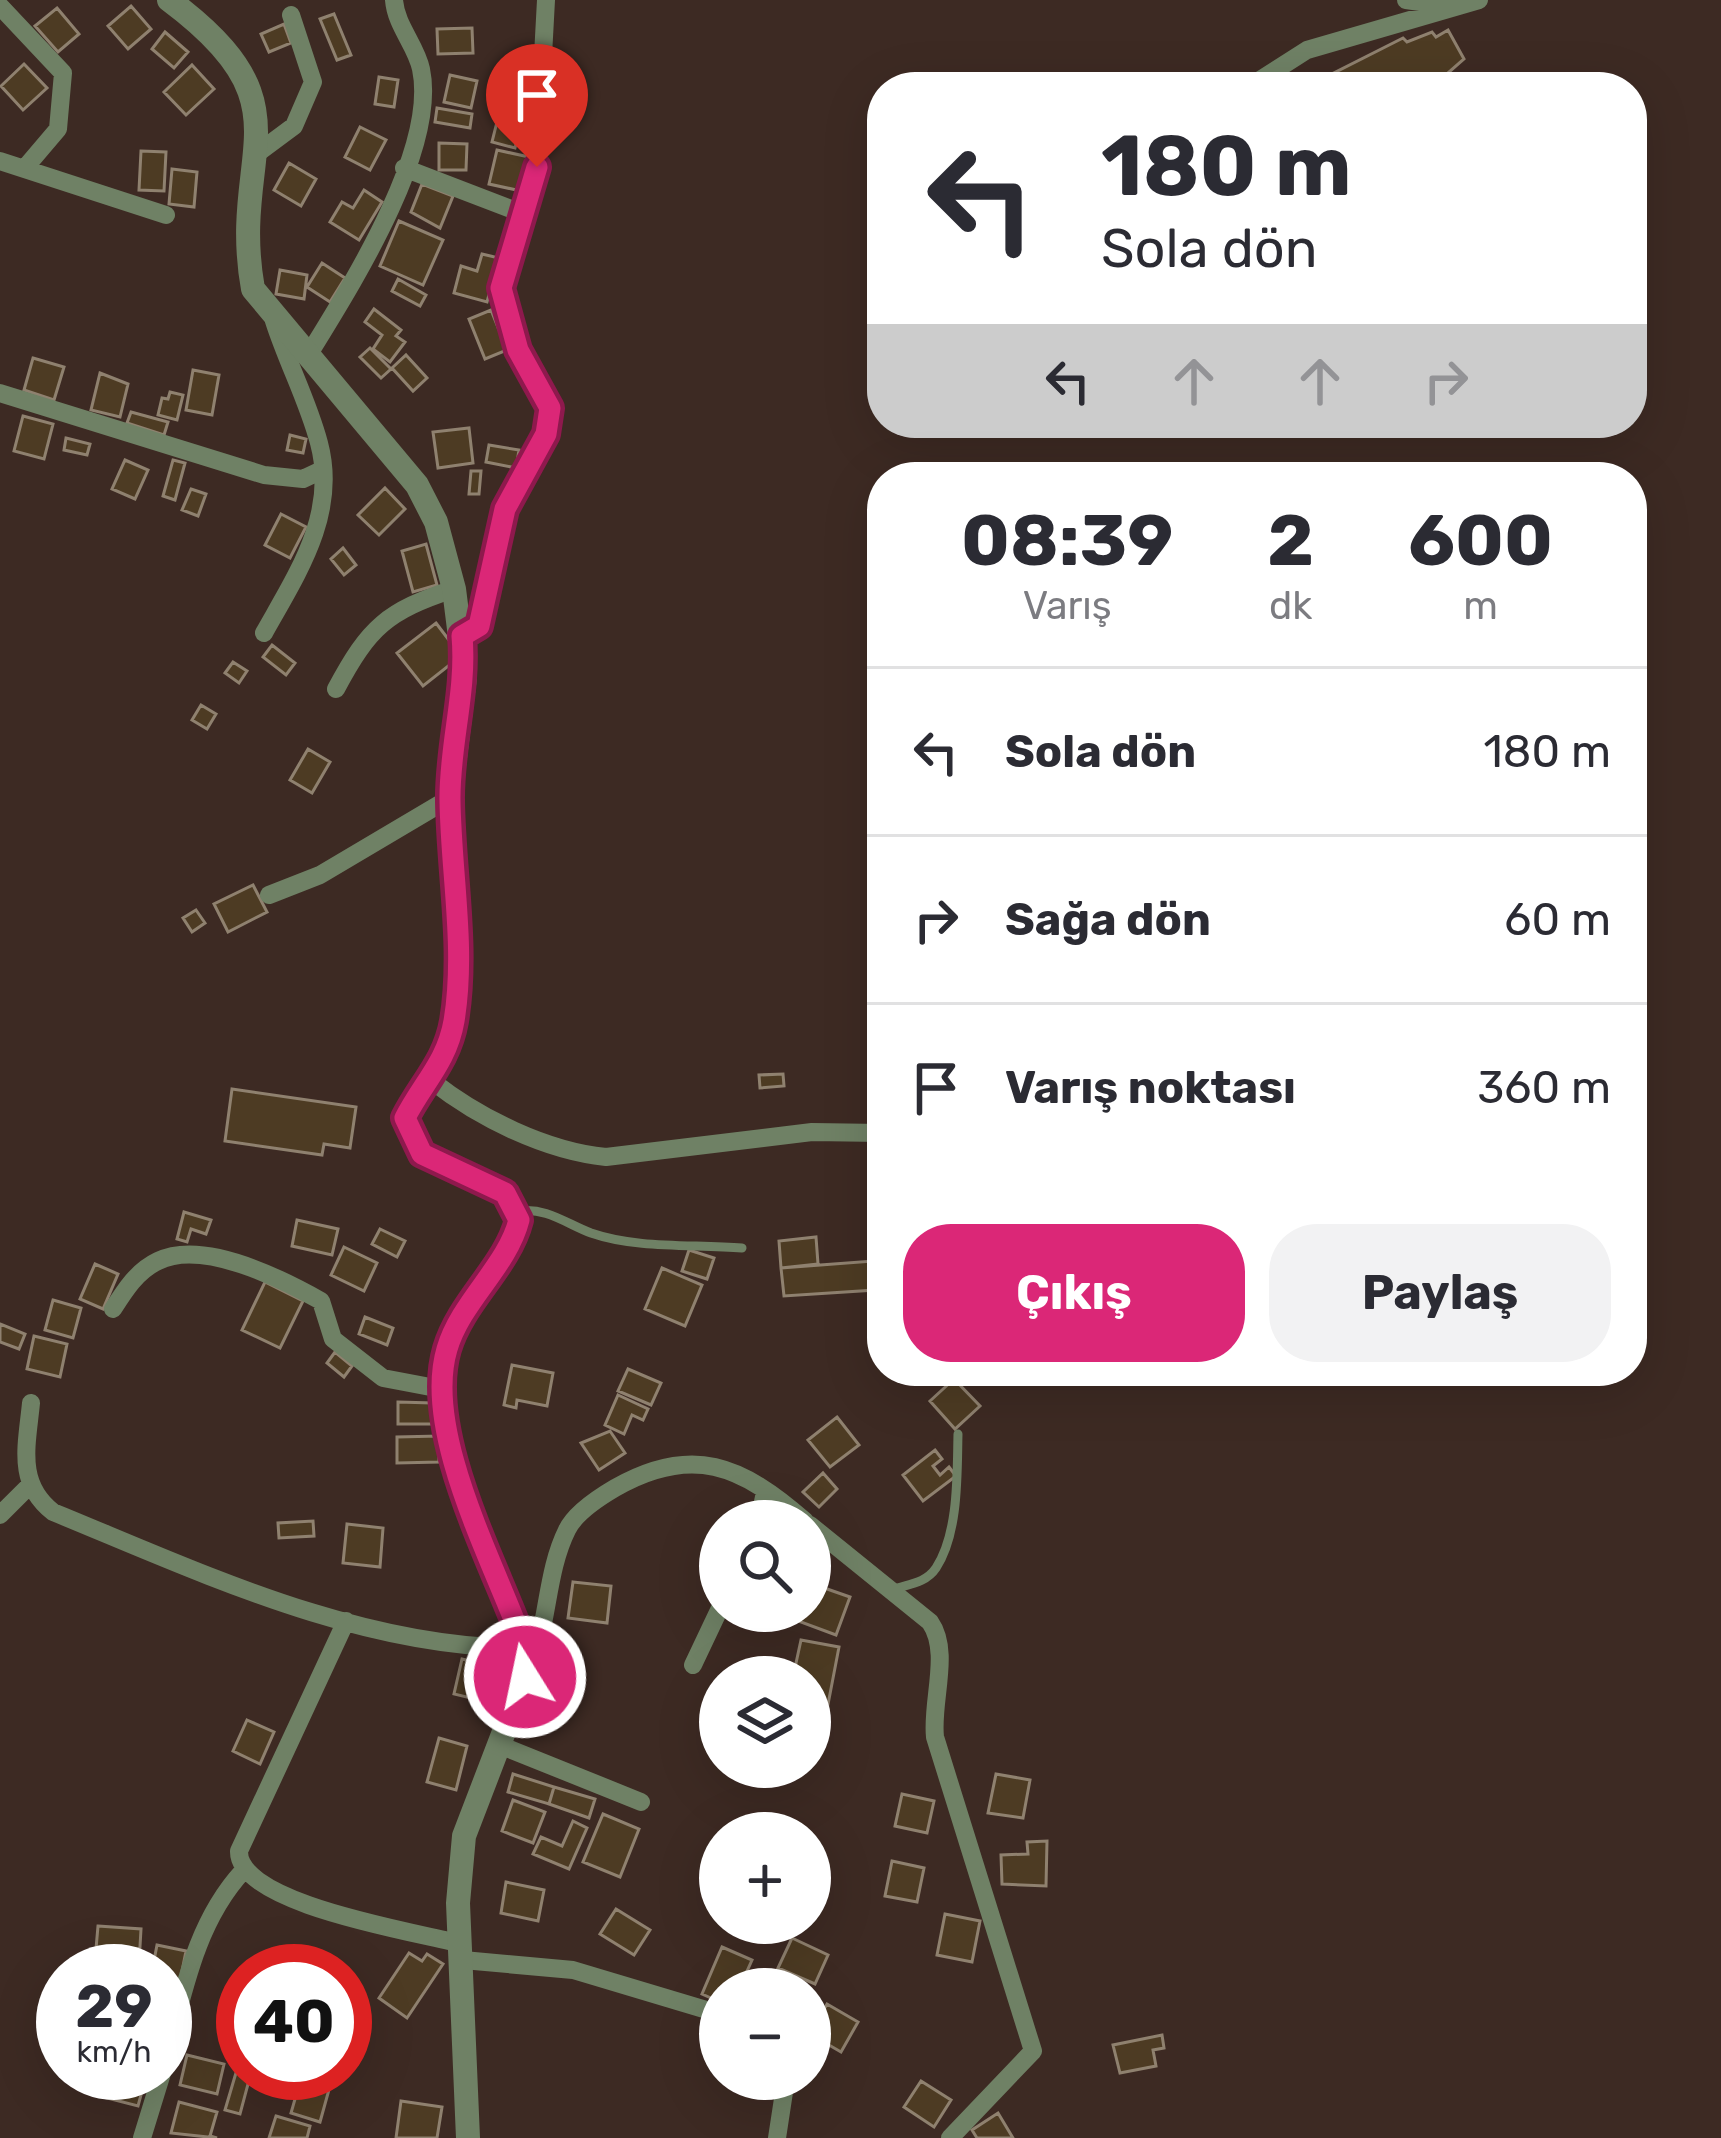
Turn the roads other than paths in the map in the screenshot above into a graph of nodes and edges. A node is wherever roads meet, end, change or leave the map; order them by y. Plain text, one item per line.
1 (170, 0) edge
2 (394, 0) edge
3 (546, 0) edge
4 (1406, 0) edge
5 (1479, 0) edge
6 (0, 6) edge
7 (1457, 8) junction
8 (291, 15) dead end
9 (1273, 72) edge
10 (260, 152) junction
11 (0, 161) edge
12 (404, 168) junction
13 (24, 170) junction
14 (524, 214) junction
15 (166, 215) dead end
16 (273, 316) junction
17 (309, 354) junction
18 (0, 393) edge
19 (322, 470) junction
20 (454, 590) junction
21 (264, 633) dead end
22 (462, 636) junction
23 (336, 689) dead end
24 (450, 798) junction
25 (269, 895) dead end
26 (432, 1081) junction
27 (867, 1132) edge
28 (516, 1212) junction
29 (742, 1248) dead end
30 (113, 1309) dead end
31 (441, 1388) junction
32 (32, 1403) dead end
33 (958, 1434) dead end
34 (29, 1486) junction
35 (765, 1492) junction
36 (763, 1500) edge
37 (776, 1500) edge
38 (0, 1515) edge
39 (831, 1543) edge
40 (890, 1592) junction
41 (346, 1621) junction
42 (709, 1632) edge
43 (525, 1648) junction
44 (694, 1665) dead end
45 (525, 1677) junction
46 (496, 1744) junction
47 (641, 1802) dead end
48 (243, 1871) junction
49 (462, 1952) junction
50 (192, 1969) edge
51 (699, 2008) edge
52 (154, 2100) edge
53 (783, 2100) edge
54 (142, 2138) edge
55 (468, 2138) edge
56 (777, 2138) edge
57 (950, 2138) edge

1 - 10 street
2 - 12 street
3 - 14 street
4 - 7 street
5 - 7 street
6 - 13 street
7 - 9 street
8 - 10 street
10 - 16 street
11 - 13 street
12 - 14 street
12 - 17 street
13 - 15 street
14 - 22 street
16 - 17 street
16 - 19 street
17 - 20 street
18 - 19 street
19 - 21 street
20 - 22 street
20 - 23 street
22 - 24 street
24 - 25 street
24 - 26 street
26 - 27 street
26 - 28 street
28 - 29 lane
28 - 31 street
30 - 31 street
31 - 43 street
32 - 34 street
33 - 40 lane
34 - 38 street
34 - 41 street
35 - 36 street
35 - 37 street
35 - 45 street
39 - 40 street
40 - 57 street
41 - 43 street
41 - 48 street
42 - 44 street
43 - 45 street
45 - 46 street
46 - 47 street
46 - 49 street
48 - 49 street
48 - 50 street
49 - 51 street
49 - 55 street
52 - 54 street
53 - 56 street

